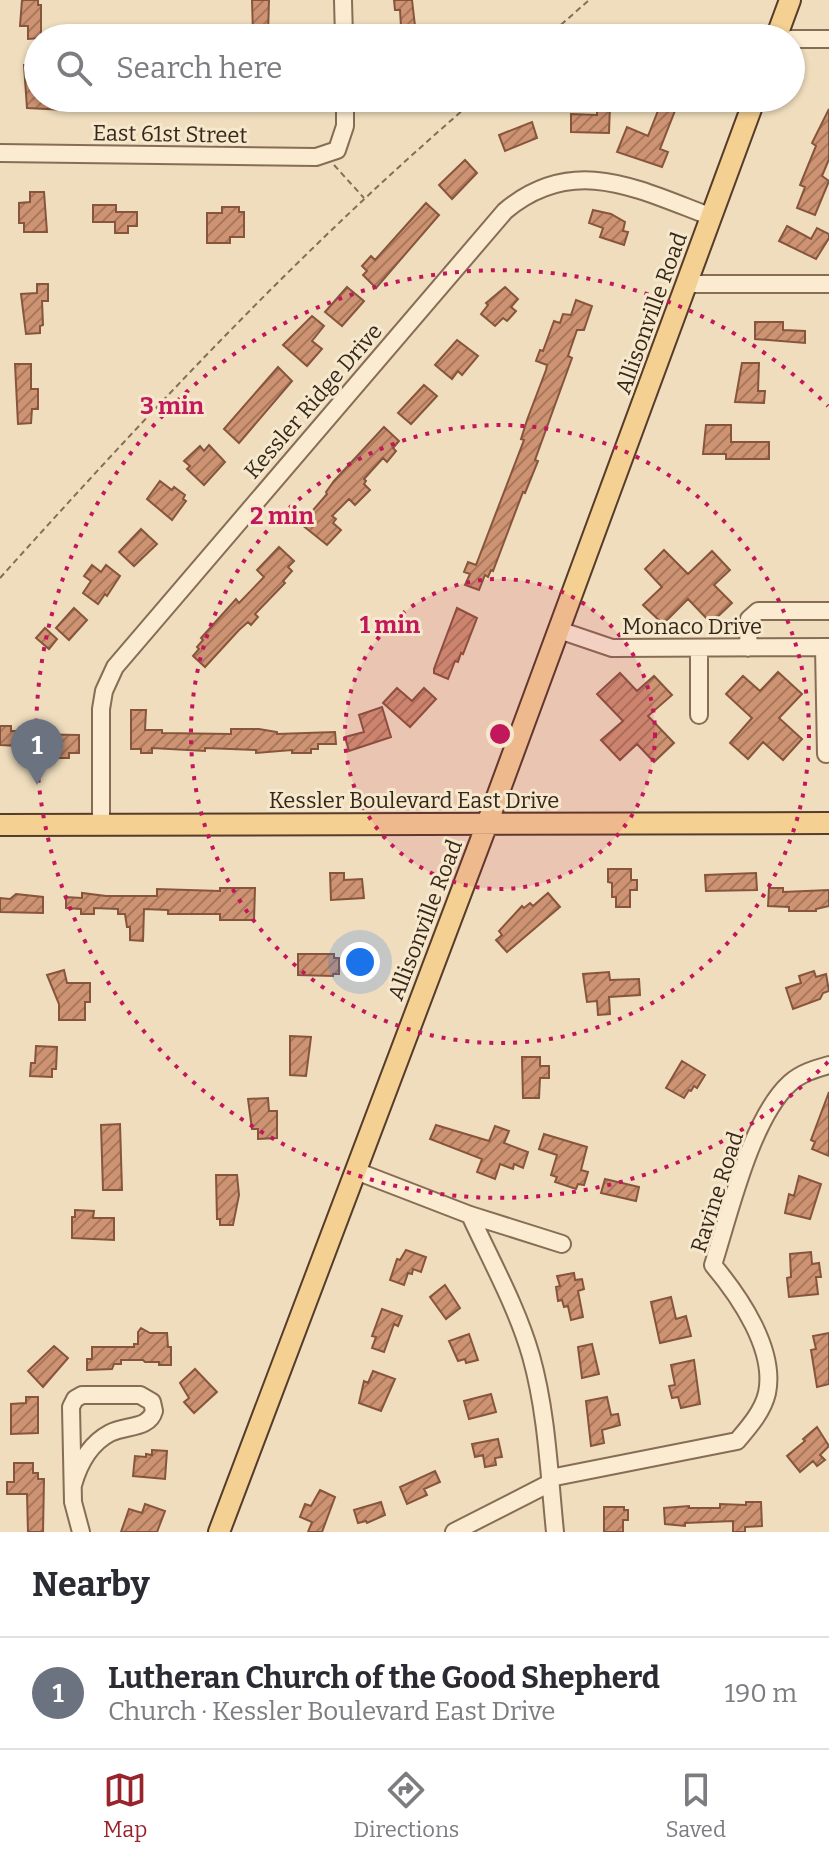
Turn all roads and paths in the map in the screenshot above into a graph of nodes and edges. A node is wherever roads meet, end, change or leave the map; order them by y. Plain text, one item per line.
1 (343, 0) edge
2 (589, 0) edge
3 (790, 0) edge
4 (344, 24) edge
5 (562, 24) edge
6 (781, 24) edge
7 (805, 39) edge
8 (829, 39) edge
9 (345, 112) edge
10 (461, 112) edge
11 (750, 112) edge
12 (331, 152) junction
13 (0, 153) edge
14 (364, 198) junction
15 (712, 217) junction
16 (688, 284) junction
17 (829, 284) edge
18 (0, 578) edge
19 (829, 611) edge
20 (559, 630) junction
21 (826, 647) edge
22 (699, 648) junction
23 (748, 648) junction
24 (699, 715) dead end
25 (826, 754) dead end
26 (829, 823) edge
27 (487, 824) junction
28 (0, 825) edge
29 (101, 825) junction
30 (829, 1065) edge
31 (356, 1171) junction
32 (470, 1215) junction
33 (562, 1244) dead end
34 (550, 1480) junction
35 (73, 1485) junction
36 (81, 1532) edge
37 (219, 1532) edge
38 (454, 1532) edge
39 (555, 1532) edge

1 - 4 street
2 - 5 path
3 - 6 main road
7 - 8 street
9 - 12 street
10 - 14 path
11 - 15 main road, Allisonville Road
12 - 13 street, East 61st Street
12 - 14 path
14 - 18 path
15 - 16 main road, Allisonville Road
15 - 29 street, Kessler Ridge Drive
16 - 17 street
16 - 20 main road, Allisonville Road
19 - 23 street
20 - 22 street, Monaco Drive
20 - 27 main road, Allisonville Road
21 - 23 street, Monaco Drive
21 - 25 street
22 - 23 street, Monaco Drive
22 - 24 street
26 - 27 main road, Kessler Boulevard East Drive
27 - 29 main road, Kessler Boulevard East Drive
27 - 31 main road, Allisonville Road
28 - 29 main road, Kessler Boulevard East Drive
30 - 34 street, Ravine Road
31 - 32 street
31 - 37 main road, Allisonville Road
32 - 33 street
32 - 34 street
34 - 38 street
34 - 39 street
35 - 35 street
35 - 36 street

